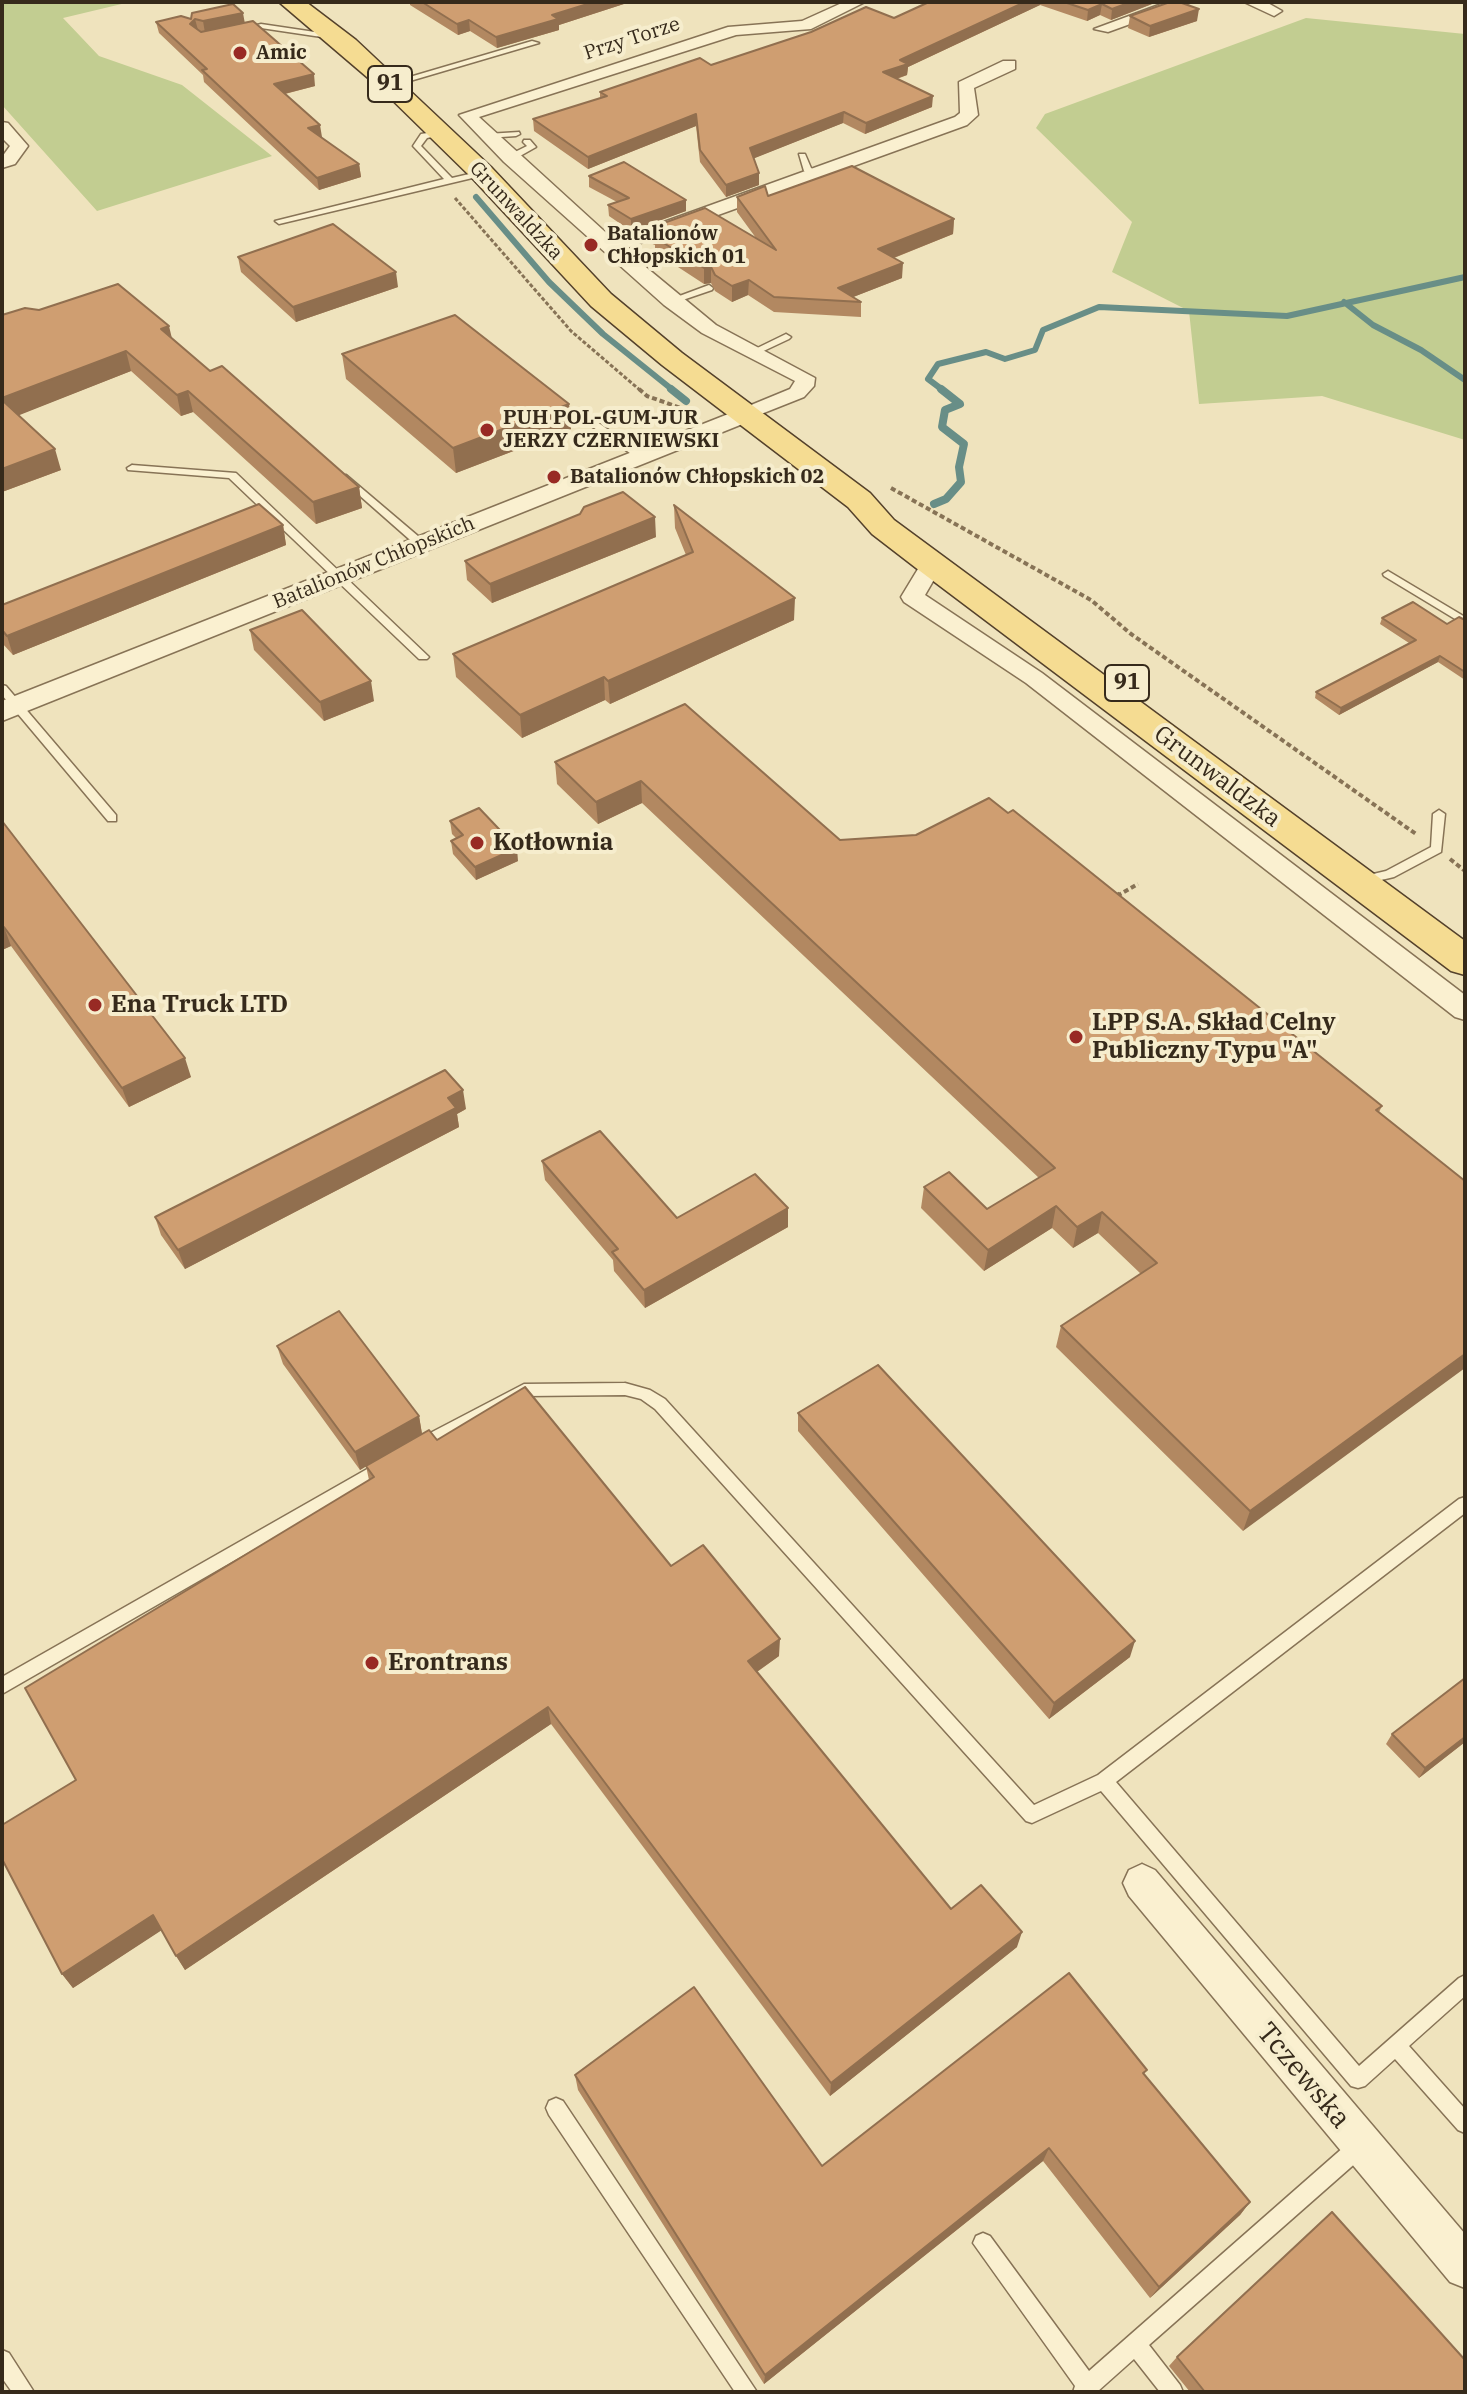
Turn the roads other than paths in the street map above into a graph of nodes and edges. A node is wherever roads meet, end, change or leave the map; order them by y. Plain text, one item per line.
1 (291, 2) edge
2 (857, 2) edge
3 (1183, 2) edge
4 (1252, 2) edge
5 (1274, 11) dead end
6 (1102, 29) dead end
7 (232, 32) edge
8 (337, 37) junction
9 (535, 43) edge
10 (1009, 65) dead end
11 (390, 84) junction
12 (468, 115) joint
13 (2, 127) edge
14 (440, 133) junction
15 (516, 134) dead end
16 (487, 136) junction
17 (527, 142) dead end
18 (802, 156) dead end
19 (510, 158) junction
20 (2, 163) edge
21 (482, 173) junction
22 (815, 174) junction
23 (446, 182) junction
24 (279, 221) dead end
25 (612, 247) junction
26 (709, 288) edge
27 (671, 301) junction
28 (786, 337) dead end
29 (752, 353) junction
30 (746, 414) junction
31 (583, 416) dead end
32 (640, 456) junction
33 (132, 468) dead end
34 (343, 475) edge
35 (872, 492) junction
36 (421, 544) junction
37 (932, 564) junction
38 (1388, 574) dead end
39 (340, 576) junction
40 (1465, 622) edge
41 (423, 657) dead end
42 (7, 702) edge
43 (1439, 814) dead end
44 (112, 818) dead end
45 (1374, 878) junction
46 (1465, 929) edge
47 (1465, 961) edge
48 (1465, 1010) edge
49 (1465, 1504) edge
50 (2, 1686) edge
51 (1104, 1781) junction
52 (1142, 1883) dead end
53 (1465, 1984) edge
54 (1396, 2046) junction
55 (556, 2108) dead end
56 (1465, 2123) edge
57 (1361, 2145) junction
58 (983, 2243) dead end
59 (1465, 2267) edge
60 (1135, 2344) junction
61 (2, 2360) edge
62 (1085, 2390) edge
63 (24, 2392) edge
64 (747, 2392) edge
65 (1173, 2392) edge

1 - 8 main road, Grunwaldzka / 91
2 - 12 street, Przy Torze
3 - 6 street
4 - 5 street
7 - 8 lane
8 - 11 main road, Grunwaldzka / 91
9 - 11 lane
10 - 22 street
11 - 14 main road, Grunwaldzka / 91
12 - 16 street, Grunwaldzka
13 - 20 street
14 - 21 main road, Grunwaldzka / 91
14 - 23 lane
15 - 16 lane
16 - 19 street, Grunwaldzka
17 - 19 lane
18 - 22 lane
19 - 25 street, Grunwaldzka
21 - 23 lane
21 - 30 main road, Grunwaldzka / 91
22 - 25 street
23 - 24 lane
25 - 27 street, Grunwaldzka
26 - 27 lane
27 - 29 street, Grunwaldzka
28 - 29 lane
29 - 30 street, Grunwaldzka
30 - 32 street, Batalionów Chłopskich
30 - 35 main road, Grunwaldzka / 91
31 - 32 lane
32 - 36 street, Batalionów Chłopskich
33 - 39 lane
34 - 36 lane
35 - 37 main road, Grunwaldzka / 91
35 - 45 main road, Grunwaldzka / 91
36 - 39 street, Batalionów Chłopskich
37 - 45 main road, Grunwaldzka / 91
37 - 48 street
38 - 40 lane
39 - 41 lane
39 - 42 street, Batalionów Chłopskich
42 - 44 lane
43 - 45 lane
45 - 46 main road, Grunwaldzka / 91
45 - 47 main road, Grunwaldzka / 91
49 - 51 lane
50 - 51 lane
51 - 54 lane
52 - 57 street, Tczewska
53 - 54 lane
54 - 56 lane
55 - 64 lane
57 - 59 street, Tczewska
57 - 60 lane
58 - 62 lane
60 - 62 lane
60 - 65 lane
61 - 63 lane

